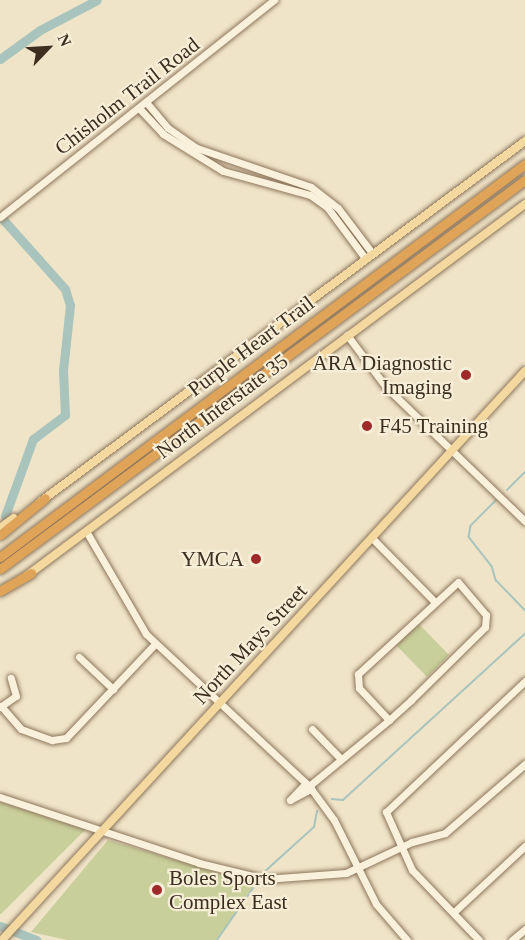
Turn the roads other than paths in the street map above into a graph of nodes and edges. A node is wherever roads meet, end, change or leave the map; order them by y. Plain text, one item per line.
1 (274, 0) edge
2 (146, 102) junction
3 (139, 108) junction
4 (525, 141) edge
5 (525, 164) edge
6 (525, 180) edge
7 (525, 204) edge
8 (0, 217) edge
9 (349, 229) junction
10 (369, 256) junction
11 (347, 335) junction
12 (525, 371) edge
13 (453, 449) junction
14 (45, 498) junction
15 (525, 521) edge
16 (0, 528) edge
17 (86, 531) junction
18 (0, 535) edge
19 (372, 538) junction
20 (0, 557) edge
21 (0, 569) edge
22 (31, 573) joint
23 (0, 593) edge
24 (433, 600) junction
25 (155, 644) junction
26 (79, 657) dead end
27 (11, 678) dead end
28 (525, 681) edge
29 (113, 689) junction
30 (221, 702) junction
31 (0, 707) edge
32 (389, 720) junction
33 (312, 729) dead end
34 (341, 759) junction
35 (525, 764) edge
36 (309, 786) junction
37 (0, 797) edge
38 (103, 831) junction
39 (525, 846) edge
40 (400, 847) junction
41 (357, 868) junction
42 (455, 911) junction
43 (525, 928) edge
44 (2, 940) edge
45 (408, 940) edge
46 (479, 940) edge
47 (512, 940) edge

1 - 2 street, Chisholm Trail Road
2 - 3 street, Chisholm Trail Road
2 - 9 street
3 - 8 street, Chisholm Trail Road
3 - 9 street
4 - 10 main road, North Interstate 35
5 - 20 highway, Purple Heart Trail
6 - 21 highway, Purple Heart Trail
7 - 11 main road, North Interstate 35
9 - 10 street
10 - 14 main road, North Interstate 35
11 - 13 street
11 - 17 main road, North Interstate 35
12 - 13 main road, North Mays Street
13 - 15 street
13 - 19 main road, North Mays Street
14 - 16 main road, North Interstate 35
14 - 18 highway
17 - 22 main road, North Interstate 35
17 - 25 street
19 - 24 street
19 - 30 main road, North Mays Street
22 - 23 highway
24 - 32 street
24 - 32 street
25 - 29 street
25 - 30 street
26 - 29 street
27 - 31 street
28 - 40 street
29 - 31 street
30 - 36 street
30 - 38 main road, North Mays Street
32 - 34 street
33 - 34 street
34 - 36 street
35 - 40 street
36 - 41 street
37 - 38 street
38 - 41 street
38 - 44 main road, North Mays Street
39 - 42 street
40 - 41 street
40 - 42 street
41 - 45 street
42 - 46 street
43 - 47 street

